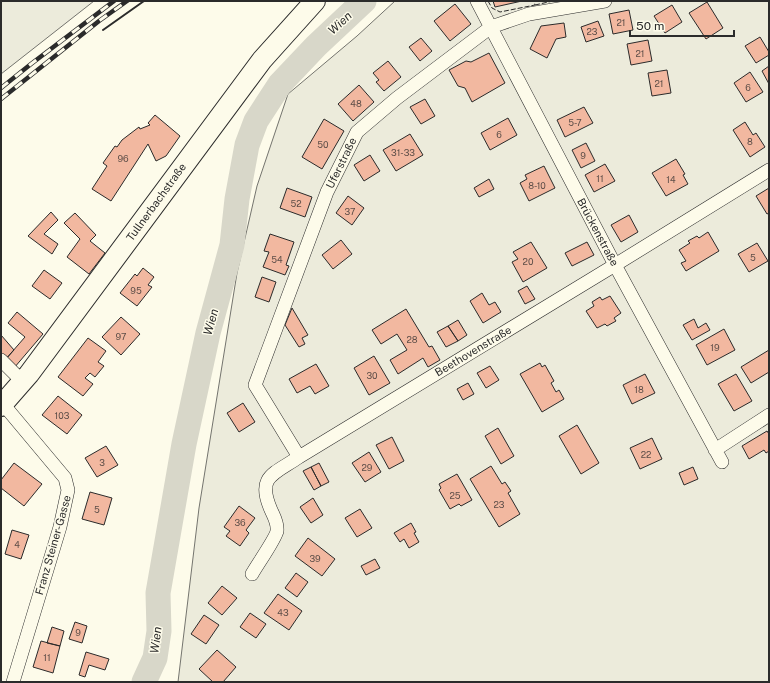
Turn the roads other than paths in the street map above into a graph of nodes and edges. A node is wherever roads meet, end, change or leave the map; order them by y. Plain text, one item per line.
1 (315, 1) edge
2 (477, 1) edge
3 (605, 1) edge
4 (491, 27) junction
5 (769, 170) edge
6 (615, 265) junction
7 (1, 360) edge
8 (23, 382) junction
9 (2, 405) edge
10 (769, 416) edge
11 (715, 450) junction
12 (299, 457) junction
13 (722, 462) dead end
14 (252, 574) dead end
15 (13, 682) edge

1 - 8 main road, Tullnerbachstraße
2 - 4 street, Brückenstraße
3 - 4 street, Uferstraße
4 - 6 street, Brückenstraße
4 - 12 street, Uferstraße
5 - 6 street, Beethovenstraße
6 - 11 street, Brückenstraße
6 - 12 street, Beethovenstraße
7 - 8 street
8 - 9 main road, Tullnerbachstraße
9 - 15 street, Franz Steiner-Gasse
10 - 11 street
11 - 13 street, Brückenstraße
12 - 14 street, Beethovenstraße

